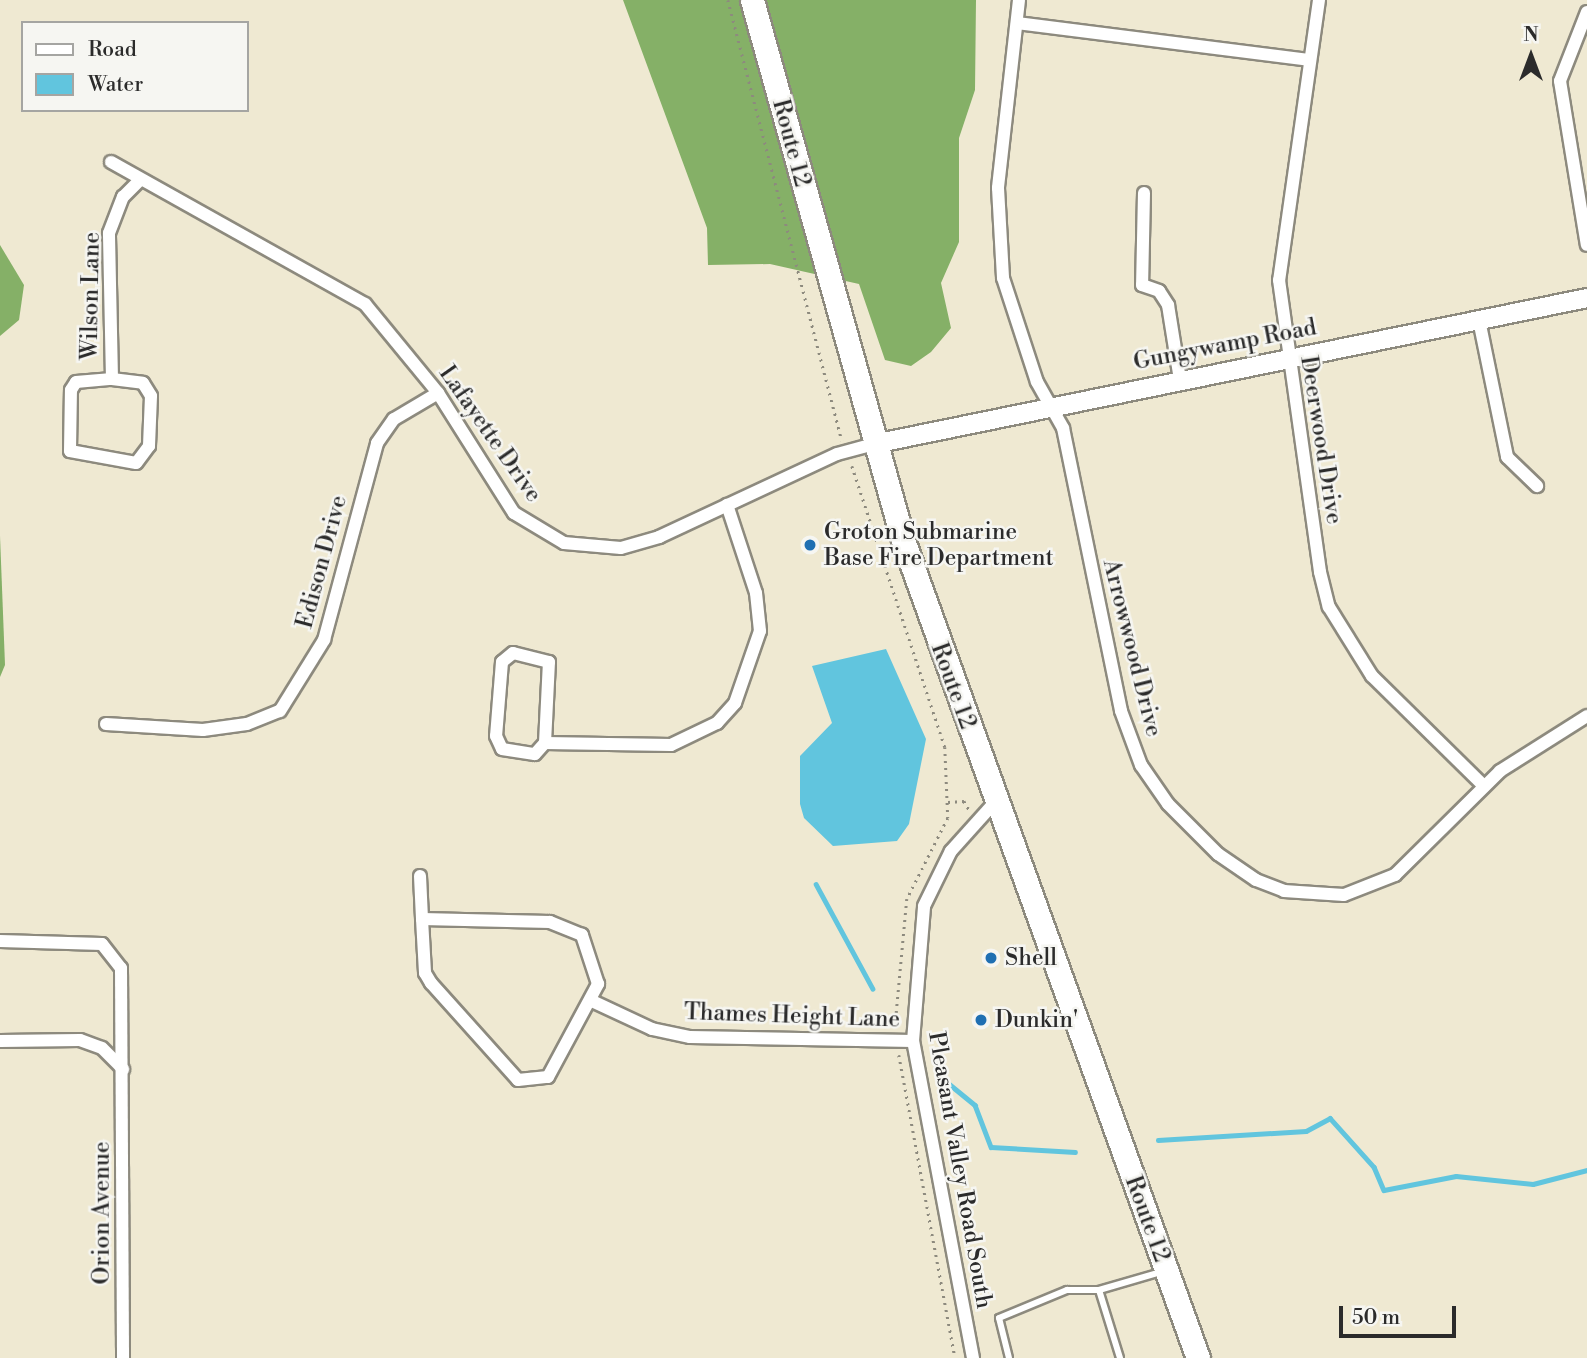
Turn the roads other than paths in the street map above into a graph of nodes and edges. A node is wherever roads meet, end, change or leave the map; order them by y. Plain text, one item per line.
1 (752, 0) edge
2 (1019, 0) edge
3 (1319, 0) edge
4 (1587, 12) edge
5 (1017, 23) junction
6 (1309, 60) junction
7 (111, 162) dead end
8 (140, 180) junction
9 (1144, 193) dead end
10 (1587, 245) edge
11 (1587, 298) edge
12 (1479, 320) junction
13 (1288, 357) junction
14 (112, 379) junction
15 (1180, 380) junction
16 (438, 393) junction
17 (1054, 404) junction
18 (874, 444) junction
19 (1537, 486) dead end
20 (727, 505) junction
21 (1587, 716) edge
22 (106, 724) dead end
23 (545, 743) junction
24 (1484, 786) junction
25 (995, 802) junction
26 (420, 876) dead end
27 (422, 919) junction
28 (0, 941) edge
29 (592, 1001) junction
30 (0, 1041) edge
31 (913, 1041) junction
32 (123, 1069) junction
33 (1166, 1270) junction
34 (1100, 1290) junction
35 (123, 1358) edge
36 (973, 1358) edge
37 (1009, 1358) edge
38 (1120, 1358) edge
39 (1198, 1358) edge

1 - 18 highway, Route 12
2 - 5 street
3 - 6 street, Deerwood Drive
4 - 10 street
5 - 6 street
5 - 17 street
6 - 13 street, Deerwood Drive
7 - 8 street, Lafayette Drive
8 - 14 street, Wilson Lane
8 - 16 street, Lafayette Drive
9 - 15 street
11 - 12 street, Gungywamp Road
12 - 13 street, Gungywamp Road
12 - 19 street
13 - 15 street, Gungywamp Road
13 - 24 street, Deerwood Drive
14 - 14 street, Wilson Lane
15 - 17 street, Gungywamp Road
16 - 20 street, Lafayette Drive
16 - 22 street, Edison Drive
17 - 18 street, Gungywamp Road
17 - 24 street, Arrowwood Drive
18 - 20 street, Lafayette Drive
18 - 25 highway, Route 12
20 - 23 street
21 - 24 street, Arrowwood Drive
23 - 23 street
25 - 31 street, Pleasant Valley Road South
25 - 33 highway, Route 12
26 - 27 street
27 - 29 street
27 - 29 street
28 - 32 street, Orion Avenue
29 - 31 street, Thames Height Lane
30 - 32 street
31 - 36 street, Pleasant Valley Road South
32 - 35 street, Orion Avenue
33 - 34 lane
33 - 39 highway, Route 12
34 - 37 lane
34 - 38 lane

